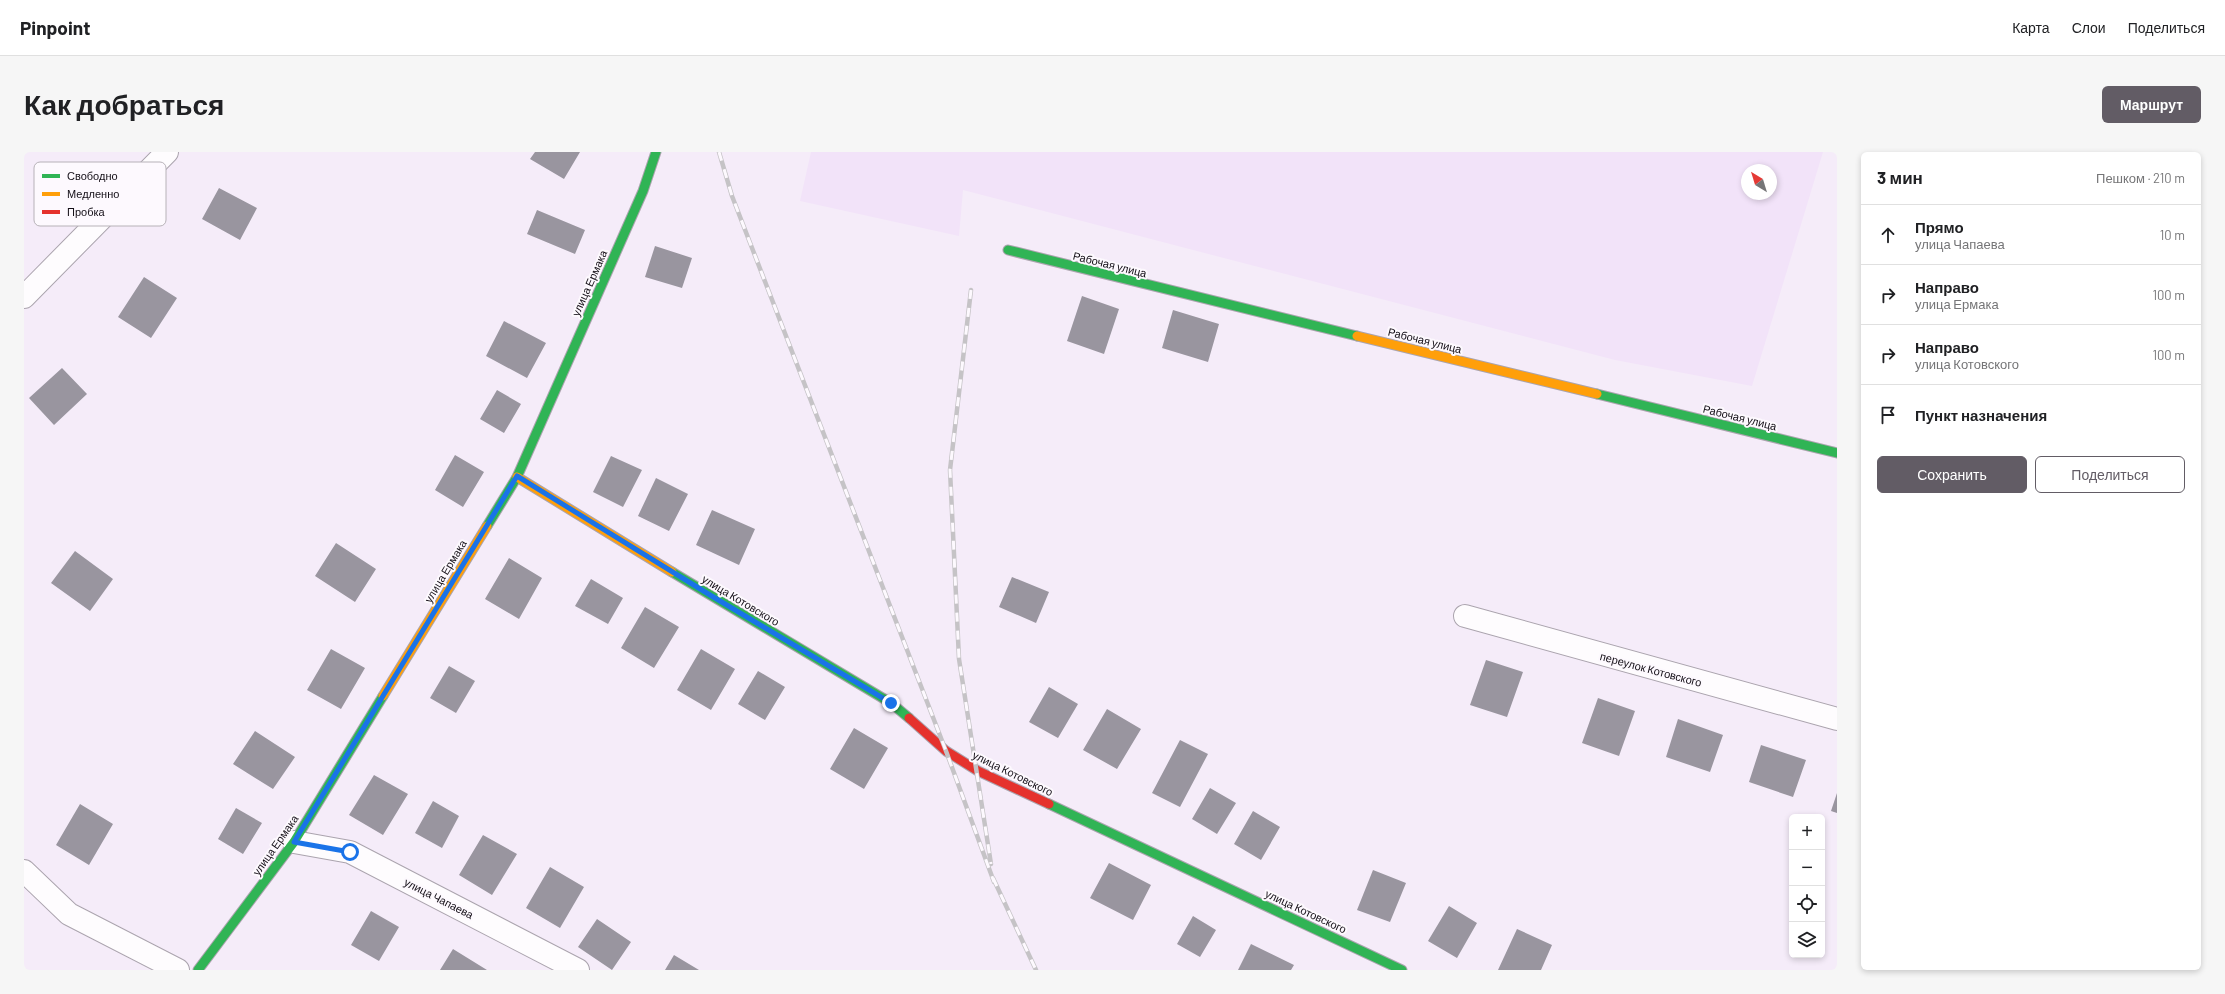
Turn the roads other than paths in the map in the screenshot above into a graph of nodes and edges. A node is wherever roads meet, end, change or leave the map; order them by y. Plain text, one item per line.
1 (167, 152) edge
2 (656, 152) edge
3 (157, 162) edge
4 (94, 226) edge
5 (1008, 250) dead end
6 (24, 297) edge
7 (1837, 453) edge
8 (517, 476) junction
9 (1465, 616) dead end
10 (1837, 719) edge
11 (294, 842) junction
12 (24, 870) edge
13 (178, 970) edge
14 (198, 970) edge
15 (578, 970) edge
16 (1402, 970) edge

1 - 3 street
2 - 8 street, улица Ермака
4 - 6 street
5 - 7 street, Рабочая улица
8 - 11 street, улица Ермака
8 - 16 street, улица Котовского
9 - 10 street, переулок Котовского
11 - 14 street, улица Ермака
11 - 15 street, улица Чапаева
12 - 13 street

